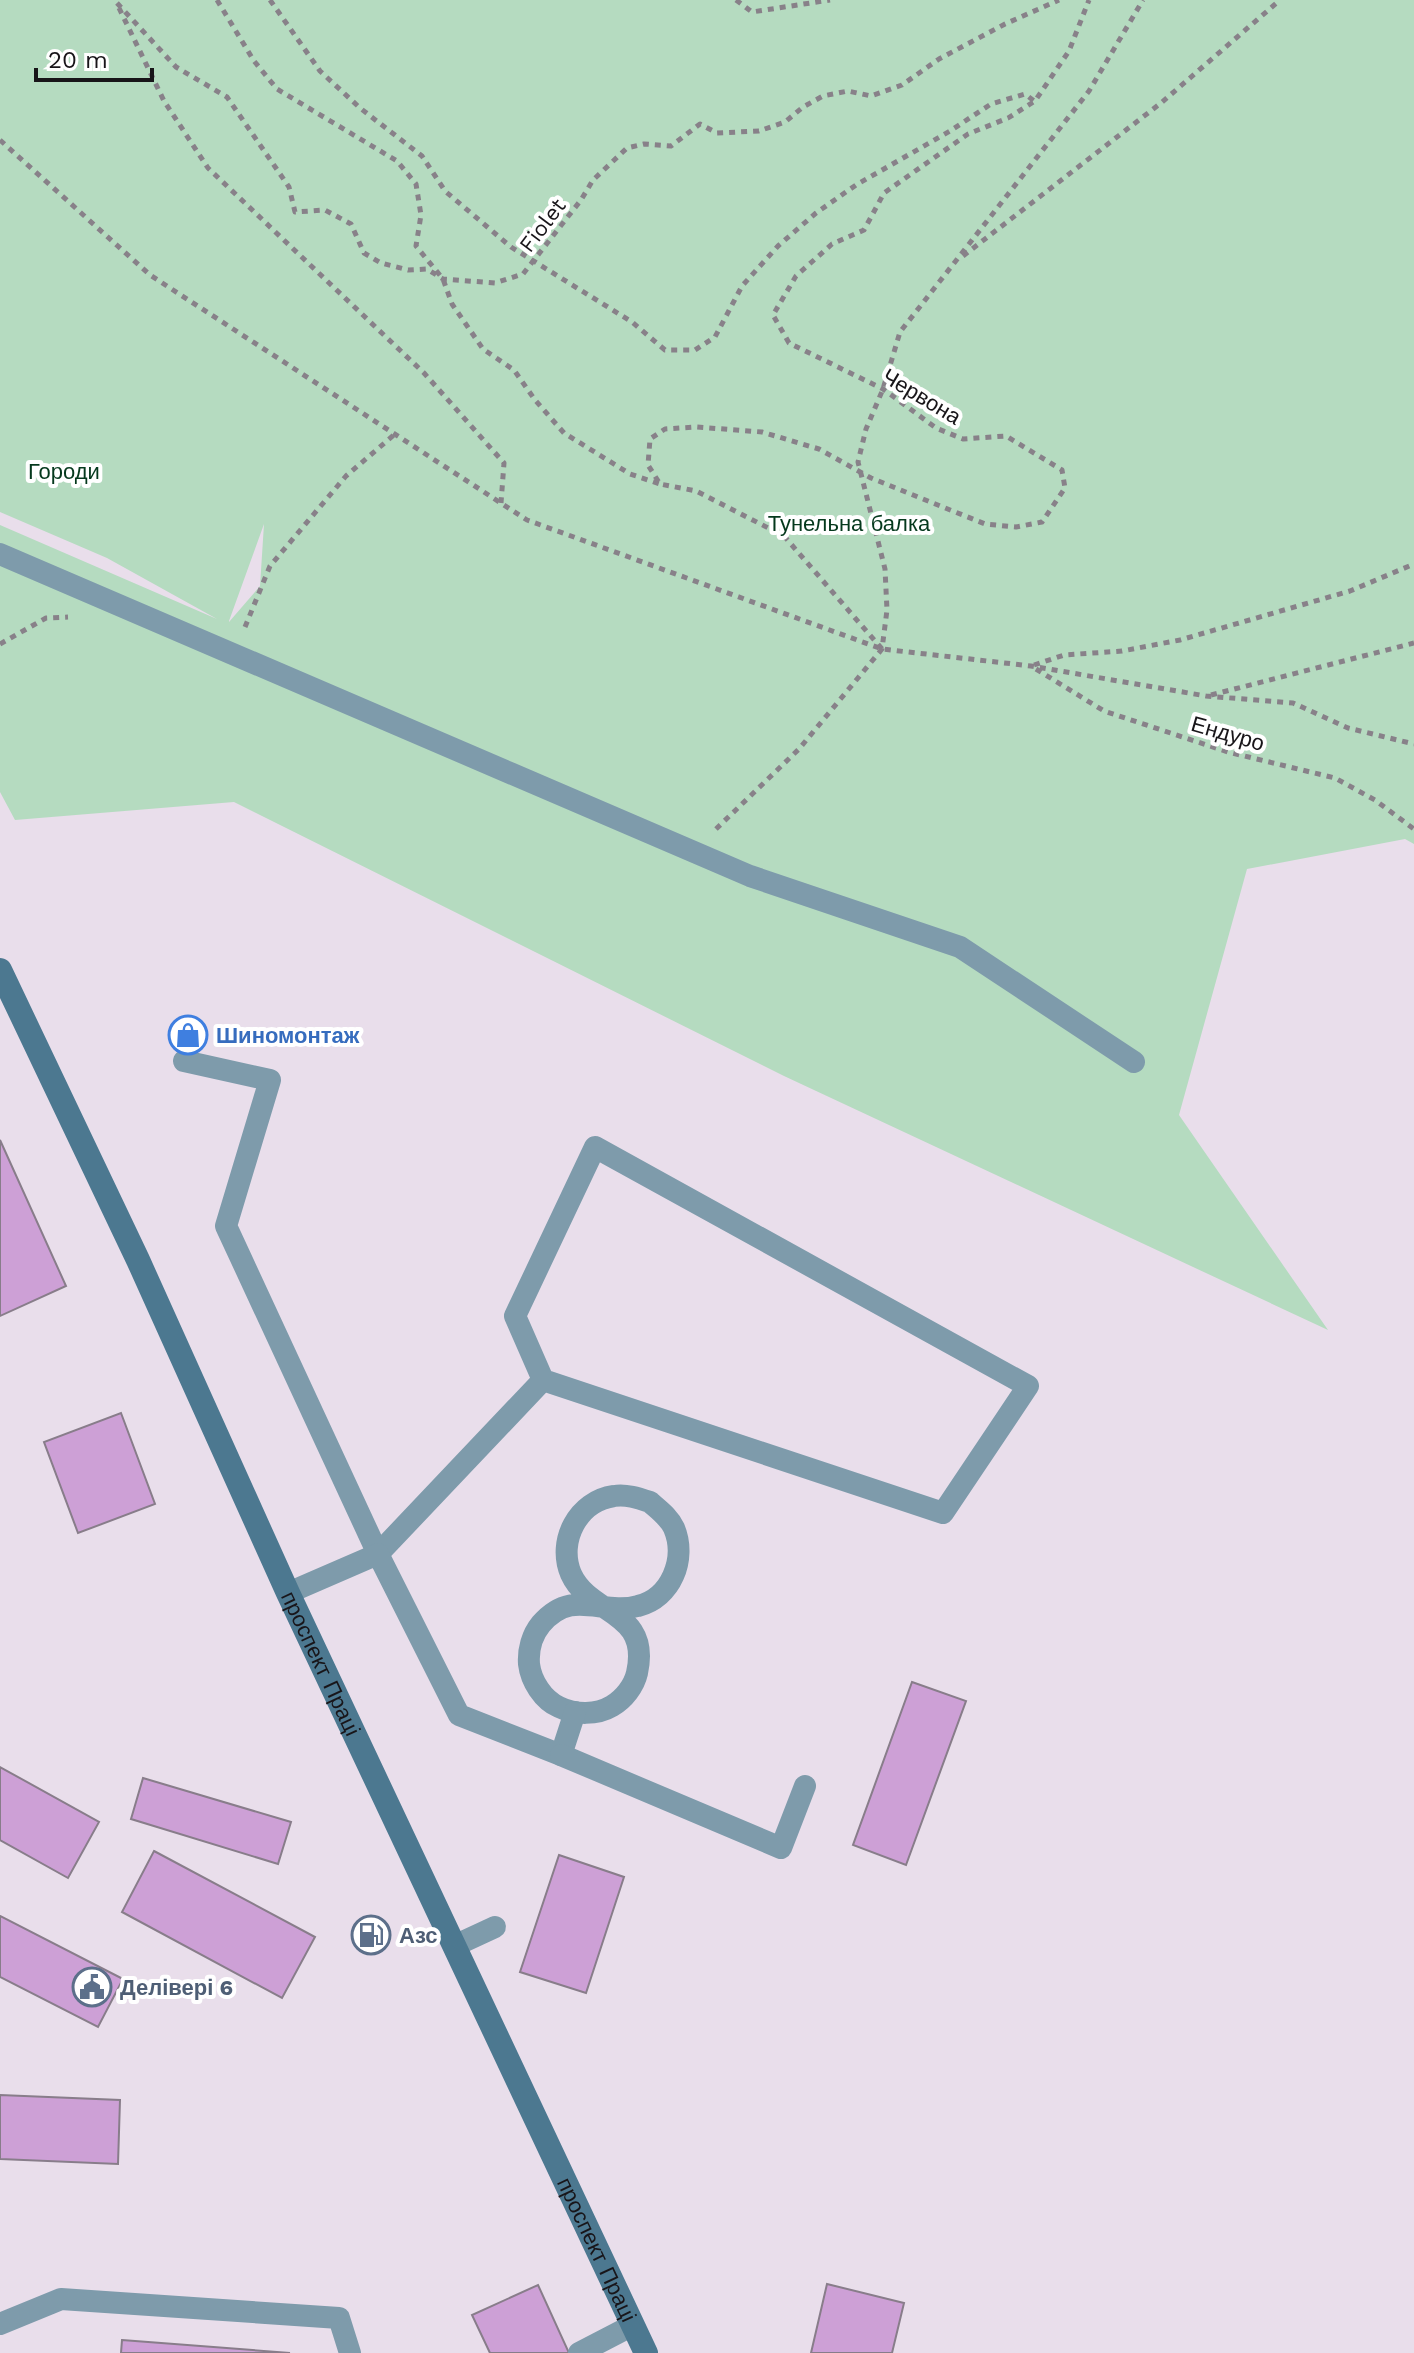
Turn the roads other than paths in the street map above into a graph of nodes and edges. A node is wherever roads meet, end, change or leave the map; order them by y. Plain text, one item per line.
1 (0, 554) edge
2 (0, 970) edge
3 (184, 1061) dead end
4 (1134, 1062) dead end
5 (543, 1380) junction
6 (378, 1554) junction
7 (288, 1593) junction
8 (599, 1605) junction
9 (575, 1712) junction
10 (561, 1755) junction
11 (805, 1786) dead end
12 (495, 1927) dead end
13 (454, 1946) junction
14 (0, 2324) edge
15 (633, 2325) junction
16 (350, 2353) edge
17 (579, 2353) edge
18 (646, 2353) edge

1 - 4 lane
2 - 7 street, проспект Праці
3 - 6 lane
5 - 5 lane
5 - 6 lane
6 - 7 lane
6 - 10 lane
7 - 13 street, проспект Праці
8 - 8 lane
8 - 9 lane
8 - 9 lane
9 - 10 lane
10 - 11 lane
12 - 13 lane
13 - 15 street, проспект Праці
14 - 16 lane
15 - 17 lane
15 - 18 street, проспект Праці

